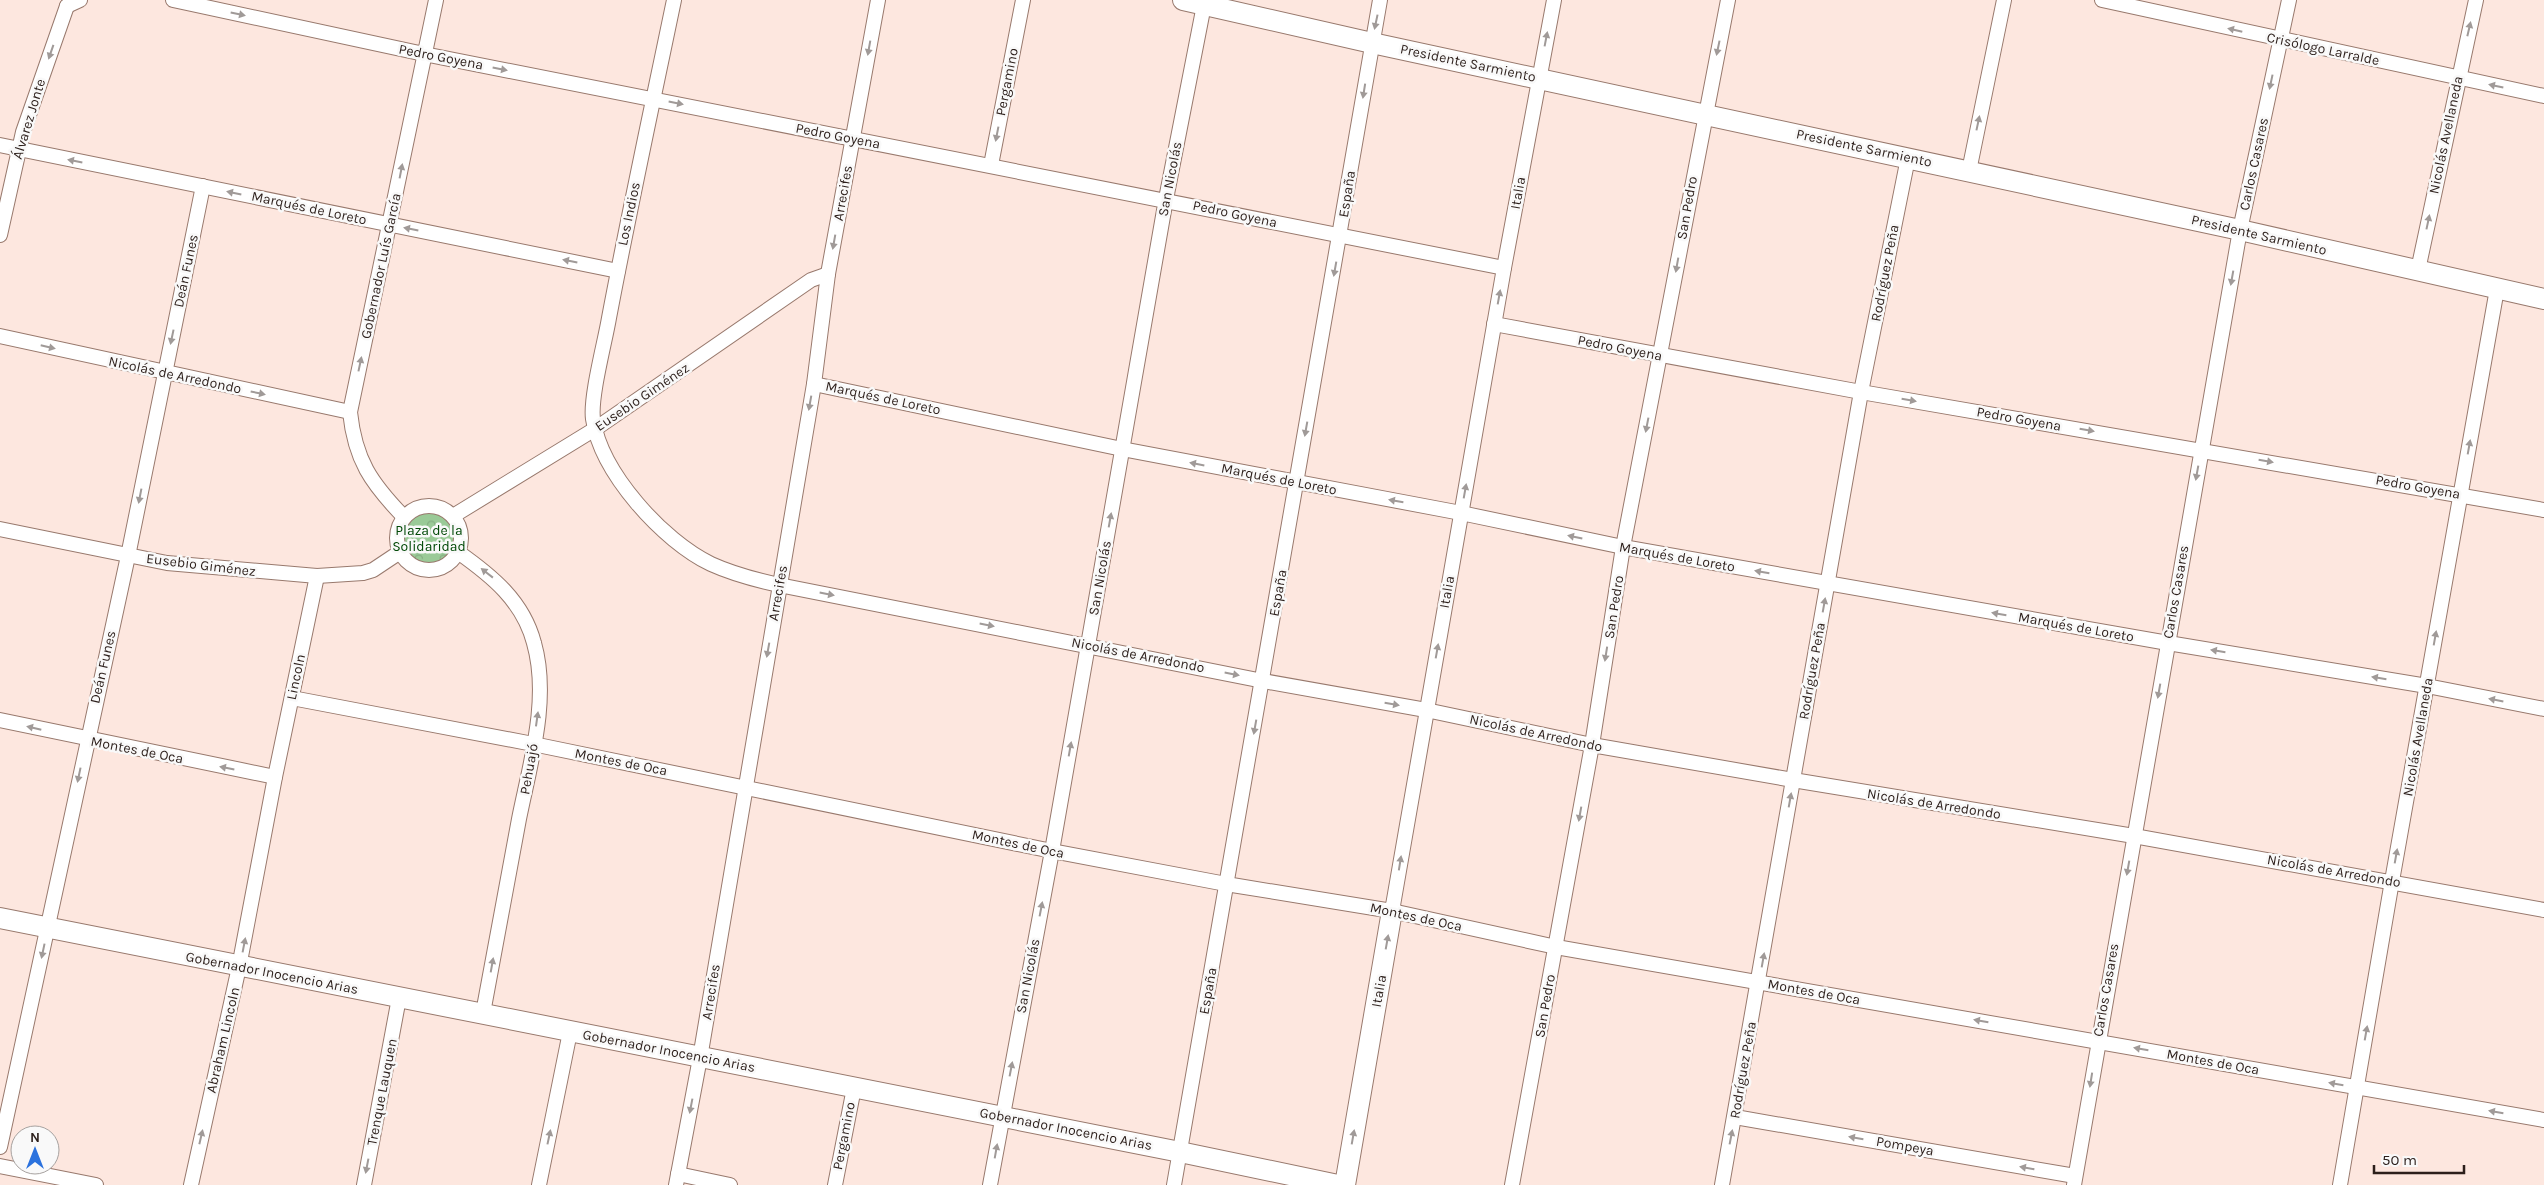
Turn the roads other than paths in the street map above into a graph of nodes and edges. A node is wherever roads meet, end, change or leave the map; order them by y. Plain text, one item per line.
1 (80, 0) edge
2 (173, 0) edge
3 (436, 0) edge
4 (674, 0) edge
5 (878, 0) edge
6 (1023, 0) edge
7 (1183, 0) edge
8 (1380, 0) edge
9 (1554, 0) edge
10 (1728, 0) edge
11 (2004, 0) edge
12 (2102, 0) edge
13 (2289, 0) edge
14 (2476, 0) edge
15 (1204, 2) edge
16 (66, 3) edge
17 (2280, 40) junction
18 (1372, 43) junction
19 (424, 54) junction
20 (1538, 78) junction
21 (2458, 78) junction
22 (2544, 96) edge
23 (653, 98) junction
24 (1705, 114) junction
25 (852, 138) junction
26 (0, 146) edge
27 (18, 149) junction
28 (1908, 158) junction
29 (991, 165) junction
30 (1969, 171) junction
31 (203, 186) junction
32 (1166, 199) junction
33 (390, 225) junction
34 (2240, 230) junction
35 (0, 235) edge
36 (1341, 236) junction
37 (1504, 268) junction
38 (2418, 270) junction
39 (618, 271) junction
40 (828, 274) junction
41 (2497, 289) junction
42 (2544, 299) edge
43 (1494, 324) junction
44 (0, 336) edge
45 (1660, 356) junction
46 (165, 374) junction
47 (814, 384) junction
48 (1861, 392) junction
49 (350, 412) junction
50 (595, 429) junction
51 (1122, 449) junction
52 (2201, 449) junction
53 (1297, 483) junction
54 (2460, 495) junction
55 (2544, 510) edge
56 (1461, 513) junction
57 (453, 516) junction
58 (404, 517) junction
59 (0, 529) edge
60 (1623, 547) junction
61 (400, 552) junction
62 (458, 552) junction
63 (128, 556) junction
64 (317, 576) junction
65 (1827, 584) junction
66 (779, 585) junction
67 (2168, 643) junction
68 (1088, 645) junction
69 (1263, 680) junction
70 (2427, 686) junction
71 (292, 698) junction
72 (2544, 709) edge
73 (1426, 710) junction
74 (0, 720) edge
75 (86, 739) junction
76 (533, 744) junction
77 (1592, 745) junction
78 (275, 777) junction
79 (1793, 780) junction
80 (745, 787) junction
81 (2134, 836) junction
82 (1052, 851) junction
83 (2392, 881) junction
84 (1226, 884) junction
85 (2544, 910) edge
86 (1392, 911) junction
87 (0, 918) edge
88 (48, 928) junction
89 (1556, 947) junction
90 (240, 967) junction
91 (1759, 982) junction
92 (399, 998) junction
93 (484, 1013) junction
94 (570, 1032) junction
95 (2097, 1042) junction
96 (700, 1058) junction
97 (2356, 1087) junction
98 (854, 1088) junction
99 (1002, 1117) junction
100 (1735, 1117) junction
101 (2544, 1120) edge
102 (0, 1147) edge
103 (1180, 1152) junction
104 (0, 1166) edge
105 (677, 1180) edge
106 (2074, 1180) edge
107 (96, 1185) edge
108 (191, 1185) edge
109 (364, 1185) edge
110 (539, 1185) edge
111 (730, 1185) edge
112 (835, 1185) edge
113 (990, 1185) edge
114 (1174, 1185) edge
115 (1338, 1185) edge
116 (1345, 1185) edge
117 (1512, 1185) edge
118 (1722, 1185) edge
119 (2340, 1185) edge

1 - 16 street
2 -> 19 street, Pedro Goyena
3 - 19 street, Gobernador Luís García
4 - 23 street, Los Indios
5 -> 25 street, Arrecifes
6 -> 29 street, Pergamino
7 - 15 street, Presidente Sarmiento
8 -> 18 street, España
20 -> 9 street, Italia
10 -> 24 street, San Pedro
30 -> 11 street
17 -> 12 street, Crisólogo Larralde
13 - 17 street, Carlos Casares
21 -> 14 street, Nicolás Avellaneda
15 - 18 street, Presidente Sarmiento
15 - 32 street, San Nicolás
16 -> 27 street, Álvarez Jonte
17 - 21 street, Crisólogo Larralde
17 -> 34 street, Carlos Casares
18 - 20 street, Presidente Sarmiento
18 -> 36 street, España
19 -> 23 street, Pedro Goyena
33 -> 19 street, Gobernador Luís García
20 - 24 street, Presidente Sarmiento
20 - 37 street, Italia
22 -> 21 street, Crisólogo Larralde
38 -> 21 street, Nicolás Avellaneda
23 -> 25 street, Pedro Goyena
23 - 39 street, Los Indios
24 - 28 street, Presidente Sarmiento
24 -> 45 street, San Pedro
25 - 29 street, Pedro Goyena
25 -> 40 street, Arrecifes
26 - 27 street, Marqués de Loreto
31 -> 27 street, Marqués de Loreto
27 - 35 street, Álvarez Jonte
28 - 30 street, Presidente Sarmiento
28 - 48 street, Rodríguez Peña
29 - 32 street, Pedro Goyena
30 - 34 street, Presidente Sarmiento
33 -> 31 street, Marqués de Loreto
31 -> 46 street, Deán Funes
32 - 36 street, Pedro Goyena
32 - 51 street, San Nicolás
39 -> 33 street, Marqués de Loreto
49 -> 33 street, Gobernador Luís García
34 - 38 street, Presidente Sarmiento
34 -> 52 street, Carlos Casares
36 - 37 street, Pedro Goyena
36 -> 53 street, España
43 -> 37 street, Italia
38 - 41 street, Presidente Sarmiento
39 - 50 street, Los Indios
40 - 47 street, Arrecifes
40 - 50 street, Eusebio Giménez
41 - 42 street, Presidente Sarmiento
54 -> 41 street, Nicolás Avellaneda
43 - 45 street, Pedro Goyena
56 -> 43 street, Italia
44 -> 46 street, Nicolás de Arredondo
45 - 48 street, Pedro Goyena
45 -> 60 street, San Pedro
46 -> 49 street, Nicolás de Arredondo
46 -> 63 street, Deán Funes
47 - 51 street, Marqués de Loreto
47 -> 66 street, Arrecifes
48 -> 52 street, Pedro Goyena
48 - 65 street, Rodríguez Peña
49 - 58 street, Gobernador Luís García
50 - 57 street, Eusebio Giménez
50 - 66 street, Nicolás de Arredondo
53 -> 51 street, Marqués de Loreto
68 -> 51 street, San Nicolás
52 -> 54 street, Pedro Goyena
52 -> 67 street, Carlos Casares
56 -> 53 street, Marqués de Loreto
53 - 69 street, España
54 - 55 street, Pedro Goyena
70 -> 54 street, Nicolás Avellaneda
60 -> 56 street, Marqués de Loreto
73 -> 56 street, Italia
57 - 58 street
57 - 62 street
58 - 61 street
59 - 63 street, Eusebio Giménez
65 -> 60 street, Marqués de Loreto
60 -> 77 street, San Pedro
61 - 62 street
61 - 64 street, Eusebio Giménez
76 -> 62 street, Pehuajó
63 - 64 street, Eusebio Giménez
63 - 75 street, Deán Funes
64 - 71 street, Lincoln
67 -> 65 street, Marqués de Loreto
79 -> 65 street, Rodríguez Peña
66 -> 68 street, Nicolás de Arredondo
66 -> 80 street, Arrecifes
70 -> 67 street, Marqués de Loreto
67 -> 81 street, Carlos Casares
68 -> 69 street, Nicolás de Arredondo
82 -> 68 street, San Nicolás
69 -> 73 street, Nicolás de Arredondo
69 -> 84 street, España
72 -> 70 street, Marqués de Loreto
83 -> 70 street, Nicolás Avellaneda
71 - 76 street, Montes de Oca
71 - 78 street, Lincoln
73 - 77 street, Nicolás de Arredondo
86 -> 73 street, Italia
75 -> 74 street, Montes de Oca
78 -> 75 street, Montes de Oca
75 -> 88 street, Deán Funes
76 - 80 street, Montes de Oca
93 -> 76 street, Pehuajó
77 - 79 street, Nicolás de Arredondo
77 -> 89 street, San Pedro
90 -> 78 street, Abraham Lincoln
79 - 81 street, Nicolás de Arredondo
91 -> 79 street, Rodríguez Peña
80 - 82 street, Montes de Oca
80 - 96 street, Arrecifes
81 - 83 street, Nicolás de Arredondo
81 -> 95 street, Carlos Casares
82 - 84 street, Montes de Oca
99 -> 82 street, San Nicolás
83 - 85 street, Nicolás de Arredondo
97 -> 83 street, Nicolás Avellaneda
84 - 86 street, Montes de Oca
84 - 103 street, España
86 - 89 street, Montes de Oca
116 -> 86 street, Italia
87 - 88 street, Gobernador Inocencio Arias
88 - 90 street, Gobernador Inocencio Arias
88 -> 102 street, Deán Funes
89 - 91 street, Montes de Oca
89 - 117 street, San Pedro
90 - 92 street, Gobernador Inocencio Arias
108 -> 90 street, Abraham Lincoln
95 -> 91 street, Montes de Oca
91 - 100 street, Rodríguez Peña
92 - 93 street, Gobernador Inocencio Arias
92 -> 109 street, Trenque Lauquen
93 - 94 street, Gobernador Inocencio Arias
94 - 96 street, Gobernador Inocencio Arias
110 -> 94 street
97 -> 95 street, Montes de Oca
95 -> 106 street, Carlos Casares
96 - 98 street, Gobernador Inocencio Arias
96 -> 105 street, Arrecifes
101 -> 97 street, Montes de Oca
97 - 119 street, Nicolás Avellaneda
98 - 99 street, Gobernador Inocencio Arias
98 - 112 street, Pergamino
99 - 103 street, Gobernador Inocencio Arias
113 -> 99 street, San Nicolás
106 -> 100 street, Pompeya
118 -> 100 street, Rodríguez Peña
103 - 114 street, España
103 - 115 street, Gobernador Inocencio Arias
104 - 107 street
105 - 111 street

